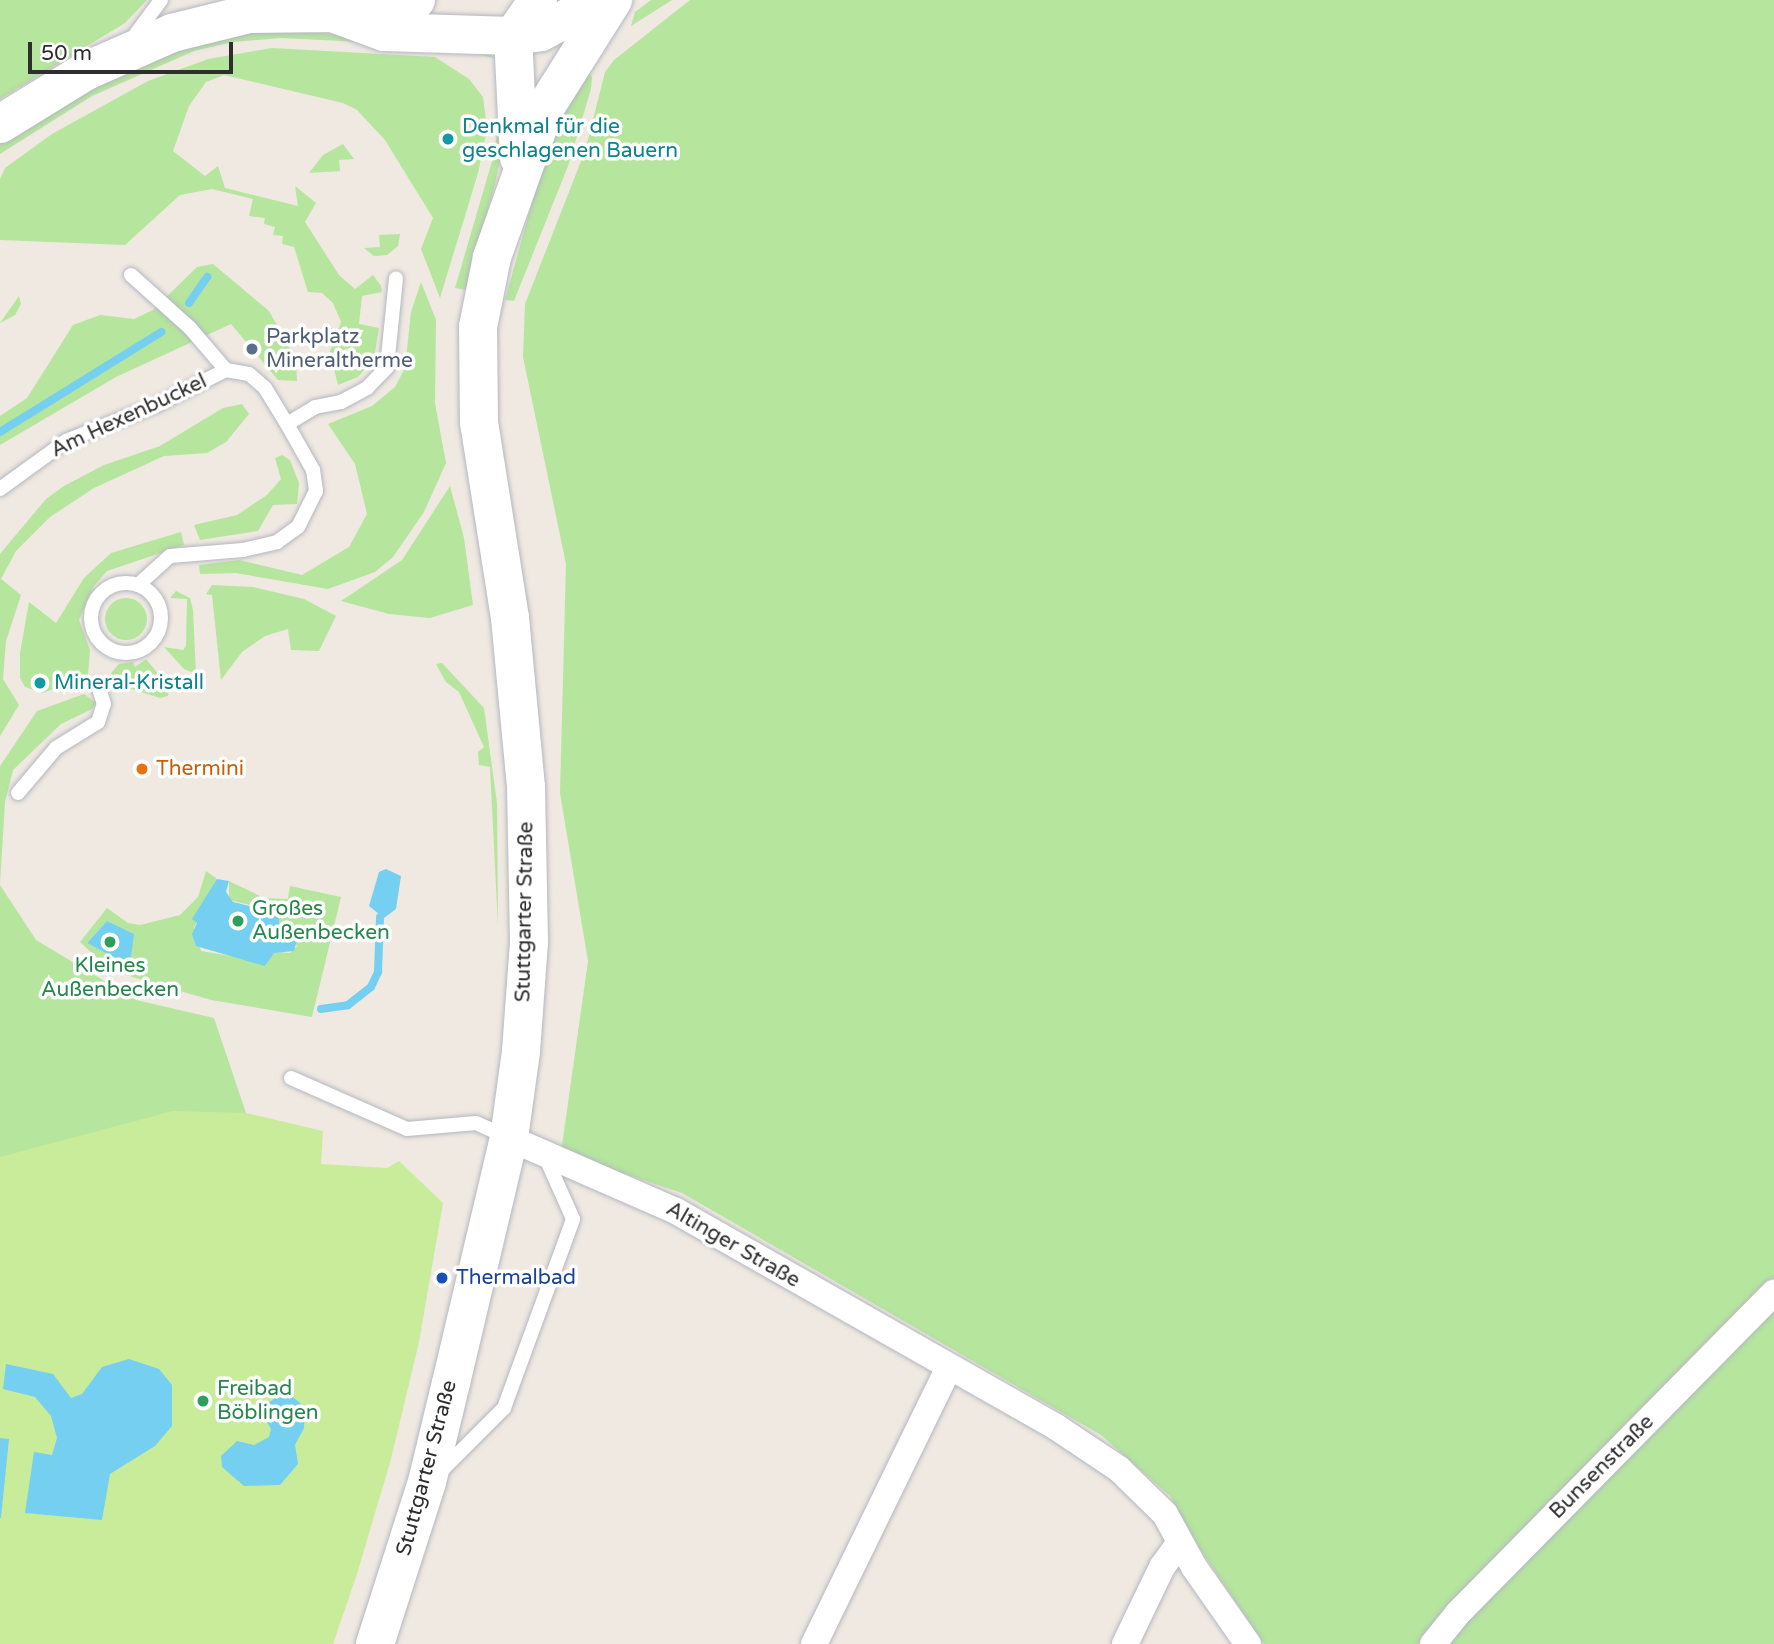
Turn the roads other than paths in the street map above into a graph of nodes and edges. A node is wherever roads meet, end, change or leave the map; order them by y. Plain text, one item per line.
1 (161, 0) edge
2 (416, 0) edge
3 (601, 0) edge
4 (613, 0) edge
5 (332, 13) junction
6 (525, 16) edge
7 (122, 52) junction
8 (545, 108) junction
9 (0, 124) edge
10 (519, 171) junction
11 (131, 275) dead end
12 (396, 278) dead end
13 (226, 370) junction
14 (287, 424) junction
15 (0, 489) edge
16 (138, 585) junction
17 (98, 685) dead end
18 (18, 793) dead end
19 (291, 1078) dead end
20 (526, 1144) junction
21 (1774, 1293) edge
22 (948, 1369) junction
23 (427, 1482) junction
24 (1180, 1544) junction
25 (375, 1644) edge
26 (814, 1644) edge
27 (1125, 1644) edge
28 (1248, 1644) edge
29 (1433, 1644) edge

1 - 7 lane
2 - 5 main road
3 - 6 main road
4 - 8 main road, Stuttgarter Straße
5 - 6 main road
5 - 7 main road
6 - 8 main road, Stuttgarter Straße
6 - 10 main road, Stuttgarter Straße
7 - 9 main road
8 - 10 main road, Stuttgarter Straße
10 - 20 main road, Stuttgarter Straße
11 - 13 lane, Am Hexenbuckel
12 - 14 lane
13 - 14 lane, Am Hexenbuckel
13 - 15 lane, Am Hexenbuckel
14 - 16 lane, Am Hexenbuckel
16 - 16 lane
17 - 18 lane
19 - 20 lane
20 - 22 street, Altinger Straße
20 - 23 main road, Stuttgarter Straße
20 - 23 lane
21 - 29 street, Bunsenstraße
22 - 24 street, Altinger Straße
22 - 26 street
23 - 25 main road, Stuttgarter Straße
24 - 27 street
24 - 28 street, Altinger Straße

